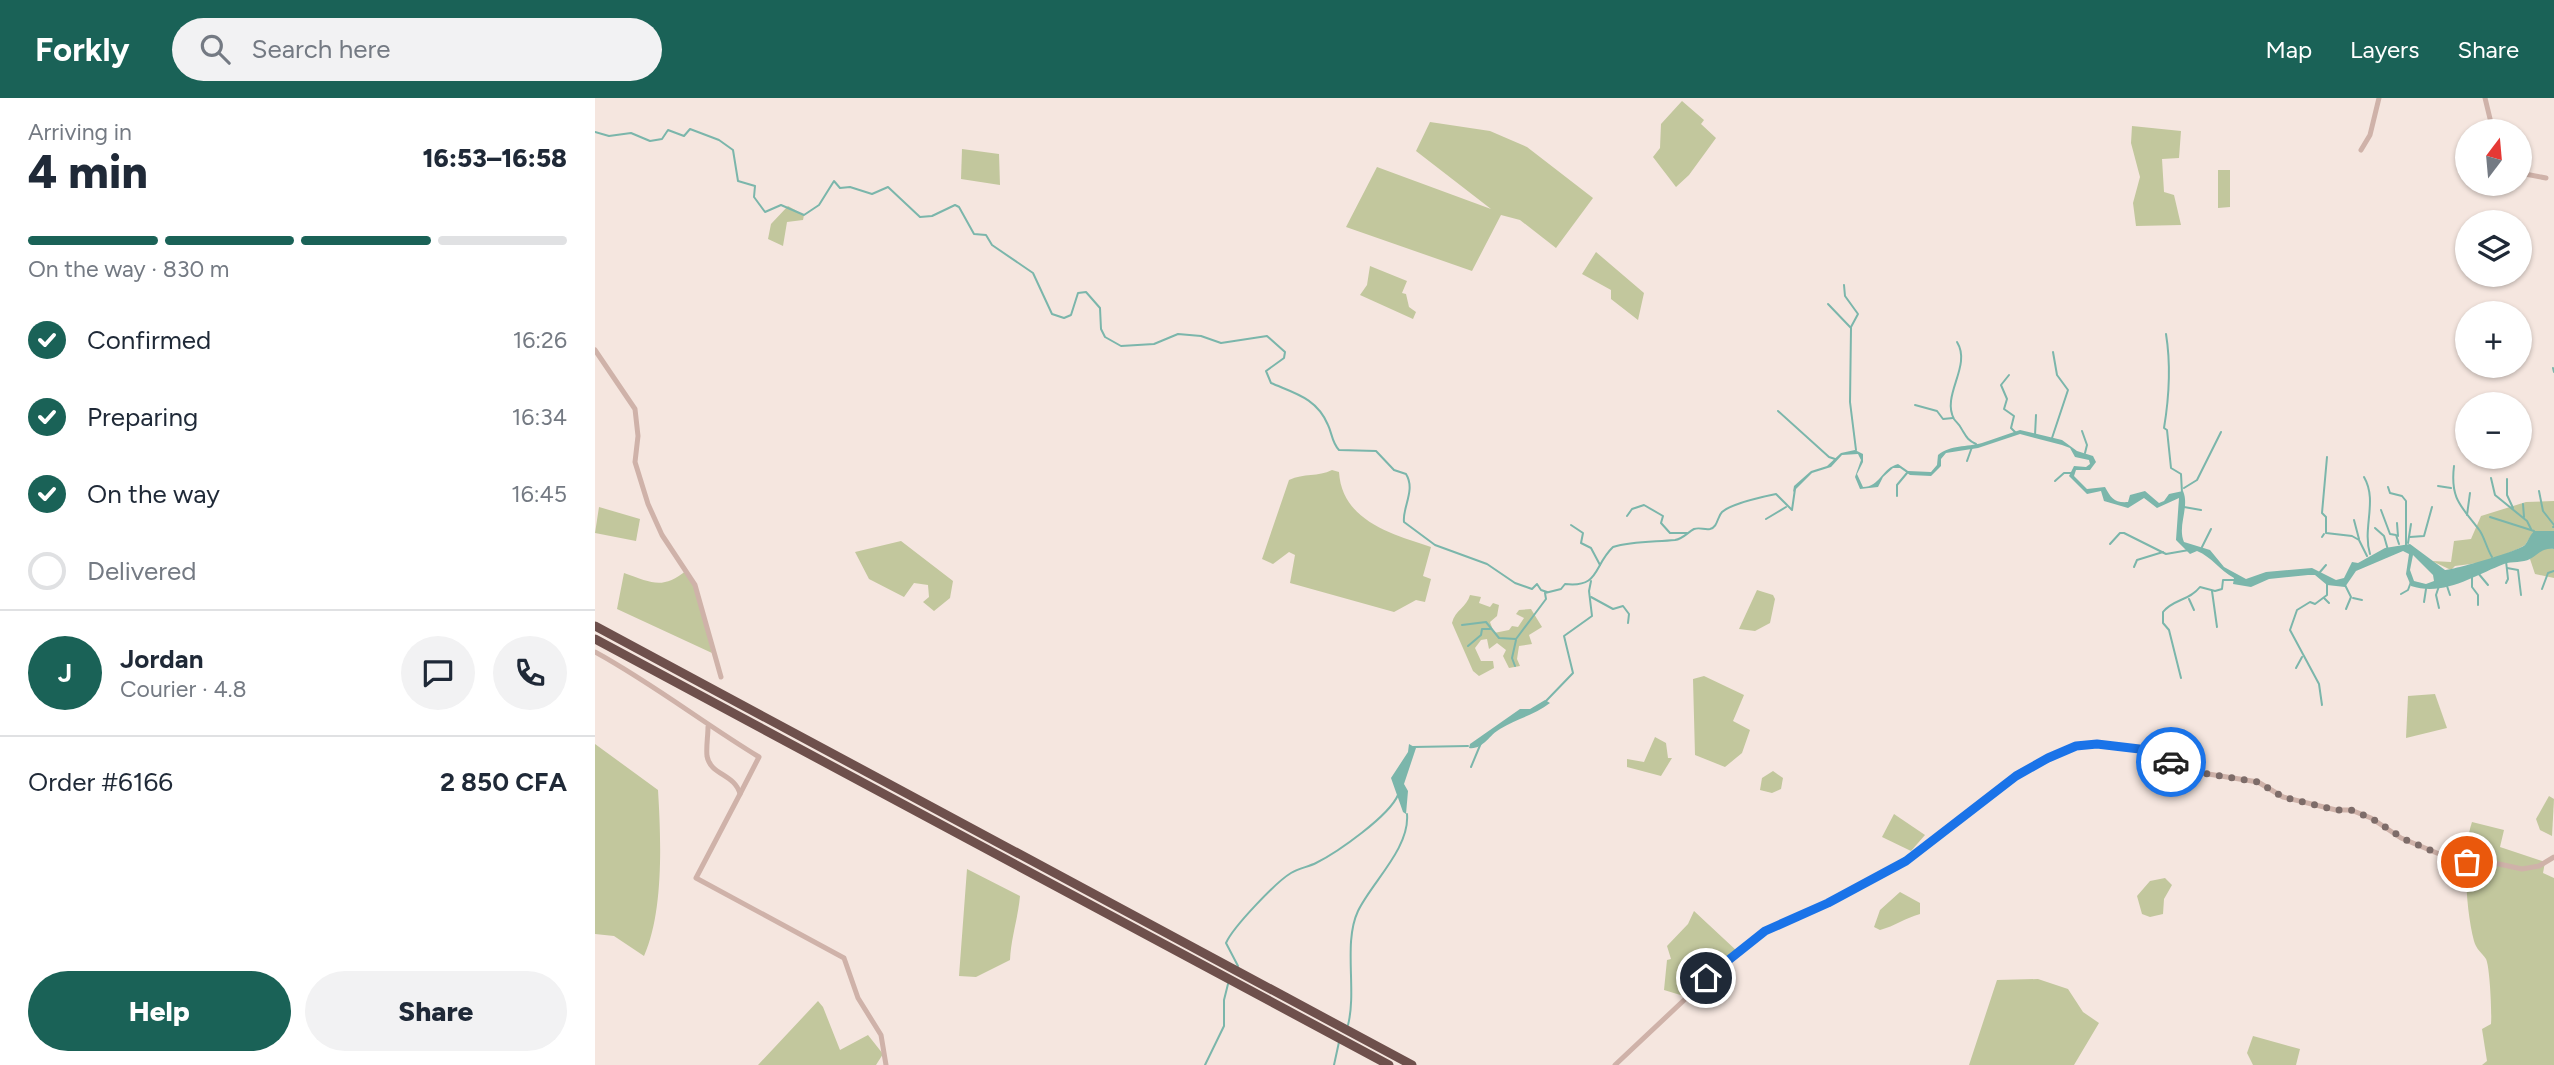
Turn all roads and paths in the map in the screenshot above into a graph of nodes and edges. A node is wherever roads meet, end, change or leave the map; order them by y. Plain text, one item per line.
1 (2379, 98) edge
2 (2485, 98) edge
3 (2490, 119) edge
4 (2361, 150) dead end
5 (2532, 175) edge
6 (2546, 178) dead end
7 (595, 350) edge
8 (595, 626) edge
9 (595, 639) edge
10 (595, 652) edge
11 (721, 677) dead end
12 (708, 727) junction
13 (740, 794) junction
14 (2554, 856) edge
15 (886, 1065) edge
16 (1389, 1065) edge
17 (1412, 1065) edge
18 (1615, 1065) edge

1 - 4 street
2 - 3 street
5 - 6 street
7 - 11 street
8 - 17 highway
9 - 16 highway
10 - 12 street
12 - 13 street
12 - 13 street
13 - 15 street
14 - 18 street

